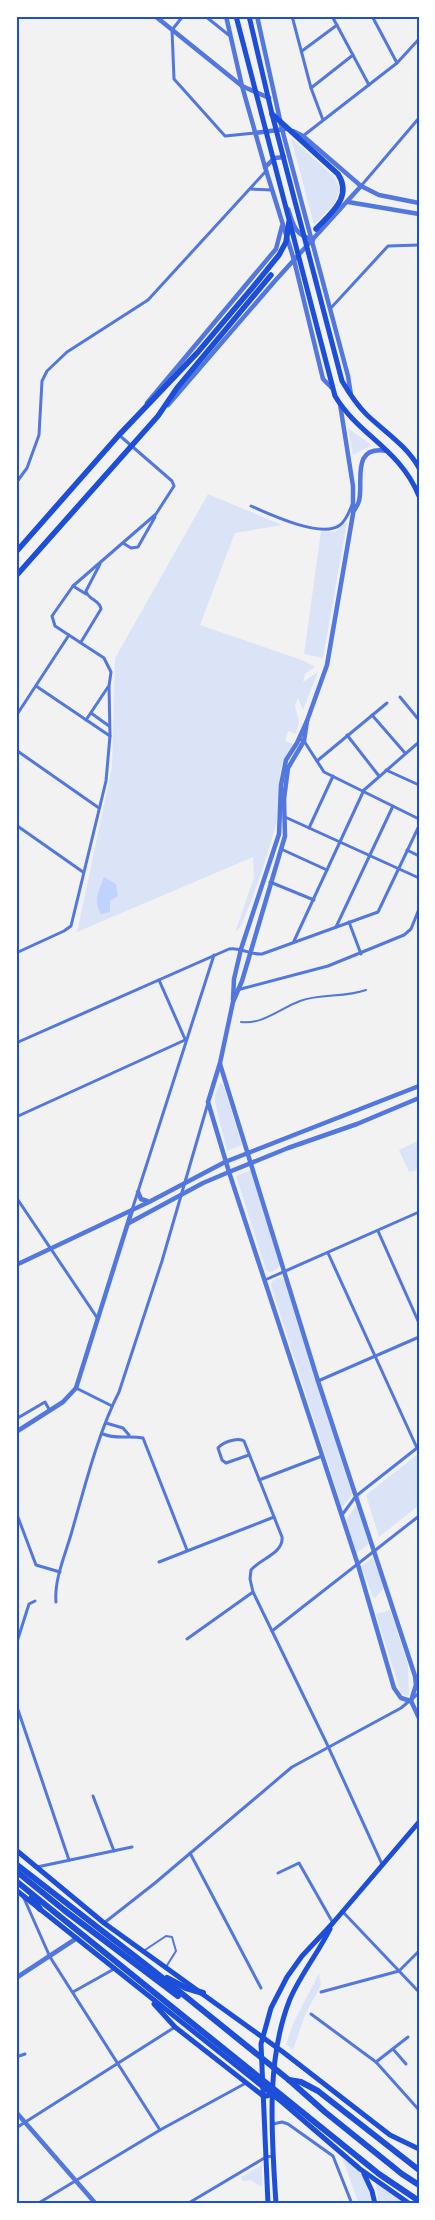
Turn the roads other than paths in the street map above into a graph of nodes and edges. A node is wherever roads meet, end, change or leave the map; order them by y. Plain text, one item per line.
1 (155, 16) edge
2 (183, 16) edge
3 (206, 16) edge
4 (226, 16) edge
5 (236, 16) edge
6 (249, 16) edge
7 (257, 16) edge
8 (292, 16) edge
9 (332, 16) edge
10 (372, 16) edge
11 (337, 25) junction
12 (172, 30) junction
13 (232, 37) junction
14 (419, 39) edge
15 (302, 51) junction
16 (352, 55) junction
17 (397, 63) junction
18 (369, 85) junction
19 (242, 86) junction
20 (311, 88) junction
21 (276, 101) junction
22 (272, 114) junction
23 (419, 118) edge
24 (323, 120) junction
25 (282, 129) junction
26 (255, 133) junction
27 (304, 136) junction
28 (290, 158) junction
29 (265, 169) junction
30 (361, 186) junction
31 (250, 189) junction
32 (272, 190) junction
33 (348, 202) junction
34 (419, 203) edge
35 (419, 214) edge
36 (289, 222) junction
37 (282, 224) junction
38 (316, 229) dead end
39 (313, 240) junction
40 (419, 245) edge
41 (294, 260) junction
42 (260, 268) junction
43 (271, 275) dead end
44 (274, 282) junction
45 (330, 309) junction
46 (333, 389) junction
47 (352, 397) junction
48 (340, 404) junction
49 (140, 411) junction
50 (158, 416) junction
51 (119, 435) junction
52 (131, 446) junction
53 (391, 452) junction
54 (419, 468) edge
55 (16, 483) edge
56 (419, 496) edge
57 (359, 502) junction
58 (353, 504) junction
59 (250, 506) dead end
60 (156, 514) junction
61 (353, 514) junction
62 (123, 543) junction
63 (16, 552) edge
64 (101, 562) junction
65 (16, 576) edge
66 (72, 586) junction
67 (86, 594) junction
68 (69, 635) junction
69 (80, 642) junction
70 (36, 686) junction
71 (109, 686) junction
72 (400, 697) dead end
73 (387, 703) dead end
74 (91, 713) junction
75 (372, 715) junction
76 (16, 716) edge
77 (86, 720) junction
78 (419, 720) edge
79 (109, 726) junction
80 (347, 735) junction
81 (110, 736) junction
82 (302, 740) junction
83 (418, 743) edge
84 (16, 750) edge
85 (405, 753) junction
86 (317, 761) junction
87 (386, 770) junction
88 (333, 776) junction
89 (380, 776) junction
90 (419, 785) edge
91 (364, 790) junction
92 (394, 806) junction
93 (99, 808) junction
94 (286, 817) junction
95 (419, 819) edge
96 (16, 825) edge
97 (419, 826) edge
98 (309, 828) junction
99 (340, 842) junction
100 (281, 849) junction
101 (407, 850) junction
102 (370, 855) junction
103 (419, 856) edge
104 (398, 868) junction
105 (327, 870) junction
106 (83, 872) junction
107 (419, 878) edge
108 (270, 882) junction
109 (314, 900) junction
110 (419, 908) edge
111 (349, 922) junction
112 (336, 927) junction
113 (294, 942) junction
114 (241, 949) junction
115 (250, 952) junction
116 (16, 953) edge
117 (215, 954) junction
118 (361, 954) junction
119 (159, 980) junction
120 (233, 990) junction
121 (239, 990) junction
122 (366, 990) dead end
123 (233, 1002) junction
124 (241, 1022) dead end
125 (186, 1040) junction
126 (16, 1043) edge
127 (220, 1064) junction
128 (419, 1086) edge
129 (419, 1098) edge
130 (208, 1102) junction
131 (16, 1117) edge
132 (246, 1153) junction
133 (225, 1162) junction
134 (250, 1163) junction
135 (229, 1172) junction
136 (183, 1183) junction
137 (138, 1192) junction
138 (180, 1196) junction
139 (16, 1197) edge
140 (149, 1202) junction
141 (132, 1210) junction
142 (419, 1212) edge
143 (129, 1223) junction
144 (378, 1231) junction
145 (51, 1250) junction
146 (328, 1253) junction
147 (16, 1265) edge
148 (284, 1272) junction
149 (265, 1280) junction
150 (98, 1319) junction
151 (419, 1323) edge
152 (419, 1337) edge
153 (374, 1356) junction
154 (318, 1381) junction
155 (76, 1388) junction
156 (112, 1406) junction
157 (50, 1411) junction
158 (16, 1419) edge
159 (106, 1423) junction
160 (16, 1432) edge
161 (103, 1434) junction
162 (129, 1436) junction
163 (418, 1447) edge
164 (249, 1455) junction
165 (322, 1456) junction
166 (259, 1480) junction
167 (356, 1496) junction
168 (16, 1512) edge
169 (342, 1516) junction
170 (419, 1516) edge
171 (274, 1517) junction
172 (187, 1550) junction
173 (375, 1551) junction
174 (159, 1562) dead end
175 (358, 1565) junction
176 (60, 1572) junction
177 (253, 1592) junction
178 (35, 1601) dead end
179 (56, 1602) dead end
180 (272, 1631) junction
181 (187, 1639) dead end
182 (16, 1645) edge
183 (419, 1693) edge
184 (411, 1701) junction
185 (16, 1704) edge
186 (419, 1718) edge
187 (328, 1747) junction
188 (93, 1796) dead end
189 (419, 1822) edge
190 (132, 1847) dead end
191 (16, 1850) edge
192 (114, 1851) junction
193 (190, 1853) junction
194 (69, 1860) junction
195 (16, 1864) edge
196 (382, 1865) junction
197 (37, 1867) junction
198 (16, 1871) edge
199 (278, 1873) dead end
200 (16, 1880) edge
201 (16, 1890) edge
202 (24, 1892) junction
203 (40, 1909) joint
204 (343, 1912) junction
205 (104, 1922) junction
206 (333, 1924) junction
207 (77, 1938) junction
208 (144, 1951) junction
209 (419, 1951) edge
210 (50, 1957) junction
211 (166, 1967) junction
212 (114, 1968) junction
213 (154, 1971) junction
214 (399, 1971) junction
215 (16, 1978) edge
216 (261, 1988) dead end
217 (142, 1991) junction
218 (73, 1992) junction
219 (321, 1992) dead end
220 (419, 1992) edge
221 (203, 1993) junction
222 (311, 2014) dead end
223 (175, 2027) junction
224 (408, 2037) dead end
225 (393, 2049) junction
226 (25, 2054) dead end
227 (16, 2057) edge
228 (117, 2062) junction
229 (376, 2062) junction
230 (406, 2064) dead end
231 (289, 2080) junction
232 (246, 2083) junction
233 (274, 2092) junction
234 (262, 2095) junction
235 (282, 2100) junction
236 (419, 2110) edge
237 (16, 2112) edge
238 (24, 2122) junction
239 (273, 2124) junction
240 (16, 2128) edge
241 (160, 2130) junction
242 (419, 2149) edge
243 (274, 2156) junction
244 (266, 2157) junction
245 (360, 2169) junction
246 (419, 2170) edge
247 (76, 2180) junction
248 (419, 2180) edge
249 (419, 2185) edge
250 (419, 2197) edge
251 (419, 2201) edge
252 (37, 2204) edge
253 (96, 2204) edge
254 (187, 2204) edge
255 (268, 2204) edge
256 (276, 2204) edge
257 (352, 2204) edge
258 (374, 2204) edge
259 (410, 2204) edge

1 - 12 street
2 - 12 street
3 - 13 street
4 - 13 street
5 - 36 main road
6 - 22 main road
7 - 21 street
8 - 15 street
9 - 11 street
10 - 17 street
11 - 15 street
11 - 16 street
12 - 19 street
12 - 26 street
13 - 19 street
14 - 17 street
15 - 20 street
16 - 18 street
16 - 20 street
17 - 18 street
18 - 24 street
19 - 21 street
19 - 26 street
20 - 24 street
21 - 25 street
22 - 38 main road
22 - 47 main road
23 - 30 street
24 - 27 street
25 - 26 street
25 - 27 street
25 - 28 street
26 - 29 street
27 - 30 street
28 - 29 street
28 - 39 street
29 - 31 street
29 - 32 street
30 - 33 street
30 - 34 street
31 - 32 street
31 - 55 street
32 - 37 street
32 - 39 street
33 - 35 street
33 - 39 street
36 - 46 main road
36 - 49 main road
37 - 41 street
37 - 42 street
39 - 41 street
39 - 45 street
40 - 45 street
41 - 44 street
41 - 46 street
42 - 44 street
42 - 49 street
43 - 50 main road
44 - 50 street
45 - 47 street
46 - 48 main road
47 - 54 main road
48 - 53 main road
48 - 58 street
49 - 51 main road
50 - 52 main road
51 - 52 street
51 - 63 main road
52 - 60 street
52 - 65 main road
53 - 56 main road
53 - 57 street
57 - 58 street
57 - 61 street
58 - 59 street
58 - 61 street
60 - 62 street
60 - 62 street
61 - 82 street
62 - 64 street
64 - 66 street
64 - 67 street
66 - 67 street
66 - 68 street
67 - 69 street
68 - 69 street
68 - 70 street
69 - 71 street
70 - 76 street
70 - 77 street
71 - 74 street
71 - 79 street
72 - 78 street
73 - 75 street
74 - 77 street
74 - 79 street
75 - 80 street
75 - 85 street
77 - 81 street
79 - 81 street
80 - 86 street
80 - 89 street
81 - 93 street
82 - 86 street
82 - 94 street
82 - 114 street
83 - 85 street
84 - 93 street
85 - 87 street
86 - 88 street
87 - 89 street
87 - 90 street
88 - 91 street
88 - 98 street
89 - 91 street
91 - 92 street
91 - 99 street
92 - 95 street
92 - 102 street
93 - 106 street
94 - 98 street
94 - 100 street
96 - 106 street
97 - 101 street
98 - 99 street
99 - 102 street
99 - 105 street
100 - 105 street
100 - 108 street
101 - 103 street
101 - 104 street
102 - 104 street
102 - 112 street
104 - 107 street
104 - 111 street
105 - 109 street
106 - 116 street
108 - 109 street
108 - 115 street
109 - 113 street
110 - 118 street
111 - 112 street
111 - 118 street
112 - 113 street
113 - 115 street
114 - 115 street
114 - 117 street
114 - 120 street
115 - 121 street
117 - 119 street
117 - 125 street
118 - 121 street
119 - 125 street
119 - 126 street
120 - 121 street
120 - 123 street
121 - 123 street
122 - 124 lane
123 - 127 street
125 - 131 street
125 - 137 street
127 - 130 street
127 - 132 street
128 - 132 street
129 - 134 street
130 - 133 street
130 - 136 street
132 - 133 street
132 - 134 street
133 - 135 street
133 - 136 street
134 - 135 street
134 - 148 street
135 - 138 street
135 - 149 street
136 - 138 street
136 - 140 street
137 - 140 street
137 - 141 street
138 - 143 street
138 - 156 street
139 - 145 street
140 - 141 street
141 - 143 street
141 - 145 street
142 - 144 street
143 - 150 street
144 - 146 street
144 - 151 street
145 - 147 street
145 - 150 street
146 - 148 street
146 - 153 street
148 - 149 street
148 - 154 street
149 - 165 street
150 - 155 street
152 - 153 street
153 - 154 street
153 - 163 street
154 - 167 street
155 - 156 street
155 - 157 street
156 - 159 street
157 - 158 street
157 - 160 street
159 - 161 street
159 - 162 street
161 - 162 street
161 - 176 street
162 - 172 street
163 - 167 street
164 - 164 street
164 - 166 street
165 - 166 street
165 - 169 street
166 - 171 street
167 - 169 street
167 - 173 street
168 - 176 street
169 - 175 street
170 - 173 street
171 - 172 street
171 - 177 street
172 - 174 street
173 - 175 street
173 - 184 street
175 - 180 street
175 - 184 street
176 - 179 street
177 - 180 street
177 - 181 street
178 - 182 street
180 - 187 street
183 - 184 street
184 - 186 street
184 - 187 street
185 - 194 street
187 - 193 street
187 - 196 street
188 - 192 street
189 - 196 main road
190 - 192 street
191 - 197 main road
192 - 194 street
193 - 205 street
193 - 216 street
194 - 197 street
195 - 213 highway
196 - 204 main road
197 - 205 main road
198 - 248 highway
199 - 206 street
200 - 202 highway
200 - 250 highway
201 - 202 main road
202 - 203 highway
202 - 210 street
202 - 235 highway
203 - 207 main road
204 - 206 main road
204 - 214 street
205 - 208 main road
206 - 233 main road
206 - 234 main road
207 - 210 street
207 - 212 main road
208 - 211 main road
208 - 211 lane
209 - 214 street
210 - 215 street
210 - 218 street
211 - 221 main road
212 - 217 main road
212 - 218 street
213 - 221 highway
213 - 231 highway
214 - 219 street
214 - 220 street
217 - 223 main road
217 - 235 main road
218 - 228 street
221 - 242 main road
222 - 229 street
223 - 228 street
223 - 232 main road
224 - 225 street
225 - 229 street
225 - 230 street
226 - 227 street
228 - 238 street
228 - 241 street
229 - 236 street
231 - 246 highway
231 - 249 highway
232 - 234 main road
232 - 241 street
233 - 234 main road
233 - 239 main road
234 - 244 main road
235 - 245 main road
235 - 251 highway
237 - 238 street
238 - 240 street
238 - 247 street
239 - 243 main road
239 - 257 street
241 - 247 street
243 - 244 street
243 - 256 main road
244 - 254 street
244 - 255 main road
245 - 258 main road
245 - 259 main road
247 - 252 street
247 - 253 street

